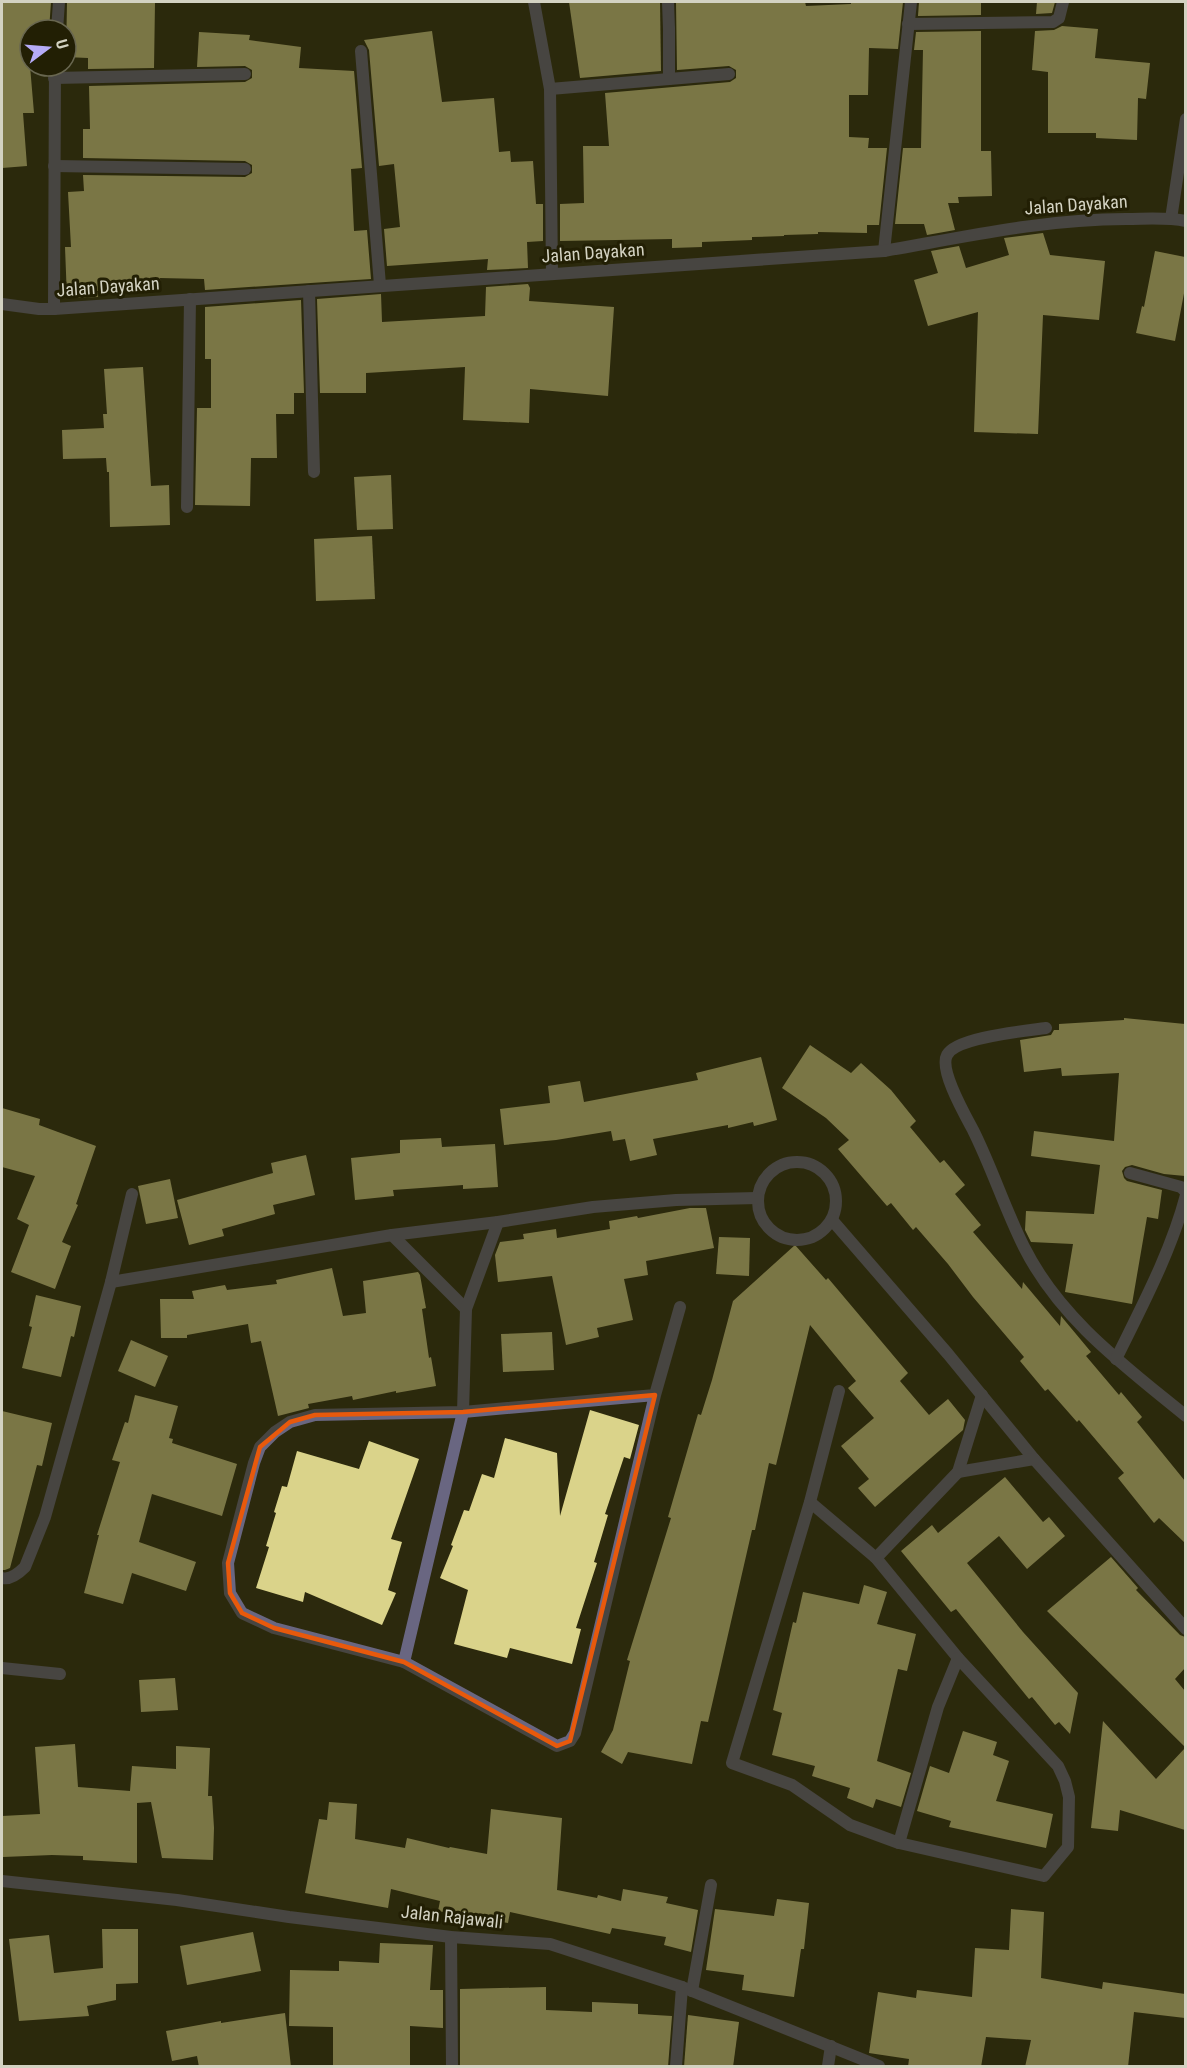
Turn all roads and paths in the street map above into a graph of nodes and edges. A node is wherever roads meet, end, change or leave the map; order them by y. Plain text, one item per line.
1 (59, 2) edge
2 (534, 2) edge
3 (668, 2) edge
4 (910, 2) edge
5 (1063, 2) edge
6 (58, 18) edge
7 (908, 24) junction
8 (361, 51) dead end
9 (78, 72) edge
10 (245, 74) dead end
11 (729, 74) dead end
12 (55, 78) edge
13 (669, 79) junction
14 (550, 89) junction
15 (1185, 119) edge
16 (54, 166) junction
17 (245, 168) dead end
18 (1171, 219) junction
19 (1185, 222) edge
20 (884, 251) junction
21 (552, 274) junction
22 (380, 285) junction
23 (309, 291) junction
24 (190, 299) junction
25 (2, 304) edge
26 (54, 309) junction
27 (314, 472) dead end
28 (187, 507) dead end
29 (1046, 1028) dead end
30 (1130, 1173) dead end
31 (132, 1194) dead end
32 (1185, 1194) edge
33 (757, 1198) junction
34 (832, 1220) junction
35 (498, 1222) junction
36 (392, 1234) junction
37 (111, 1282) junction
38 (680, 1307) dead end
39 (466, 1309) junction
40 (1116, 1359) junction
41 (839, 1391) dead end
42 (655, 1395) junction
43 (982, 1395) junction
44 (463, 1412) junction
45 (1185, 1416) edge
46 (1034, 1459) junction
47 (958, 1472) junction
48 (810, 1502) junction
49 (876, 1558) junction
50 (2, 1578) edge
51 (1185, 1629) edge
52 (958, 1658) junction
53 (404, 1662) junction
54 (2, 1668) edge
55 (60, 1674) dead end
56 (899, 1843) junction
57 (2, 1881) edge
58 (711, 1885) dead end
59 (452, 1937) junction
60 (687, 1989) junction
61 (831, 2046) junction
62 (878, 2066) edge
63 (452, 2067) edge
64 (676, 2067) edge
65 (828, 2067) edge

1 - 6 street
2 - 14 street
3 - 13 street
4 - 7 street
5 - 7 street
7 - 20 street
8 - 22 street
9 - 10 street
11 - 13 street
12 - 16 street
13 - 14 street
14 - 21 street
15 - 18 street
16 - 17 street
16 - 26 street
18 - 19 street, Jalan Dayakan
18 - 20 street, Jalan Dayakan
20 - 21 street, Jalan Dayakan
21 - 22 street, Jalan Dayakan
22 - 23 street, Jalan Dayakan
23 - 24 street, Jalan Dayakan
23 - 27 street
24 - 26 street, Jalan Dayakan
24 - 28 street
25 - 26 street, Jalan Dayakan
29 - 40 street
30 - 32 street
31 - 37 street
32 - 40 street
33 - 34 street
33 - 34 street
33 - 35 street
34 - 43 street
35 - 36 street
35 - 39 street
36 - 37 street
36 - 39 street
37 - 50 street
38 - 42 street
39 - 44 street
40 - 45 street
41 - 48 street
42 - 44 street
42 - 53 street
43 - 46 street
43 - 47 street
44 - 53 street
44 - 53 street
46 - 47 street
46 - 51 street
47 - 49 street
48 - 49 street
48 - 56 street
49 - 52 street
52 - 56 street
52 - 56 street
54 - 55 street
57 - 59 street, Jalan Rajawali
58 - 60 street
59 - 60 street, Jalan Rajawali
59 - 63 street
60 - 61 street, Jalan Rajawali
60 - 64 street
61 - 62 street, Jalan Rajawali
61 - 65 street

